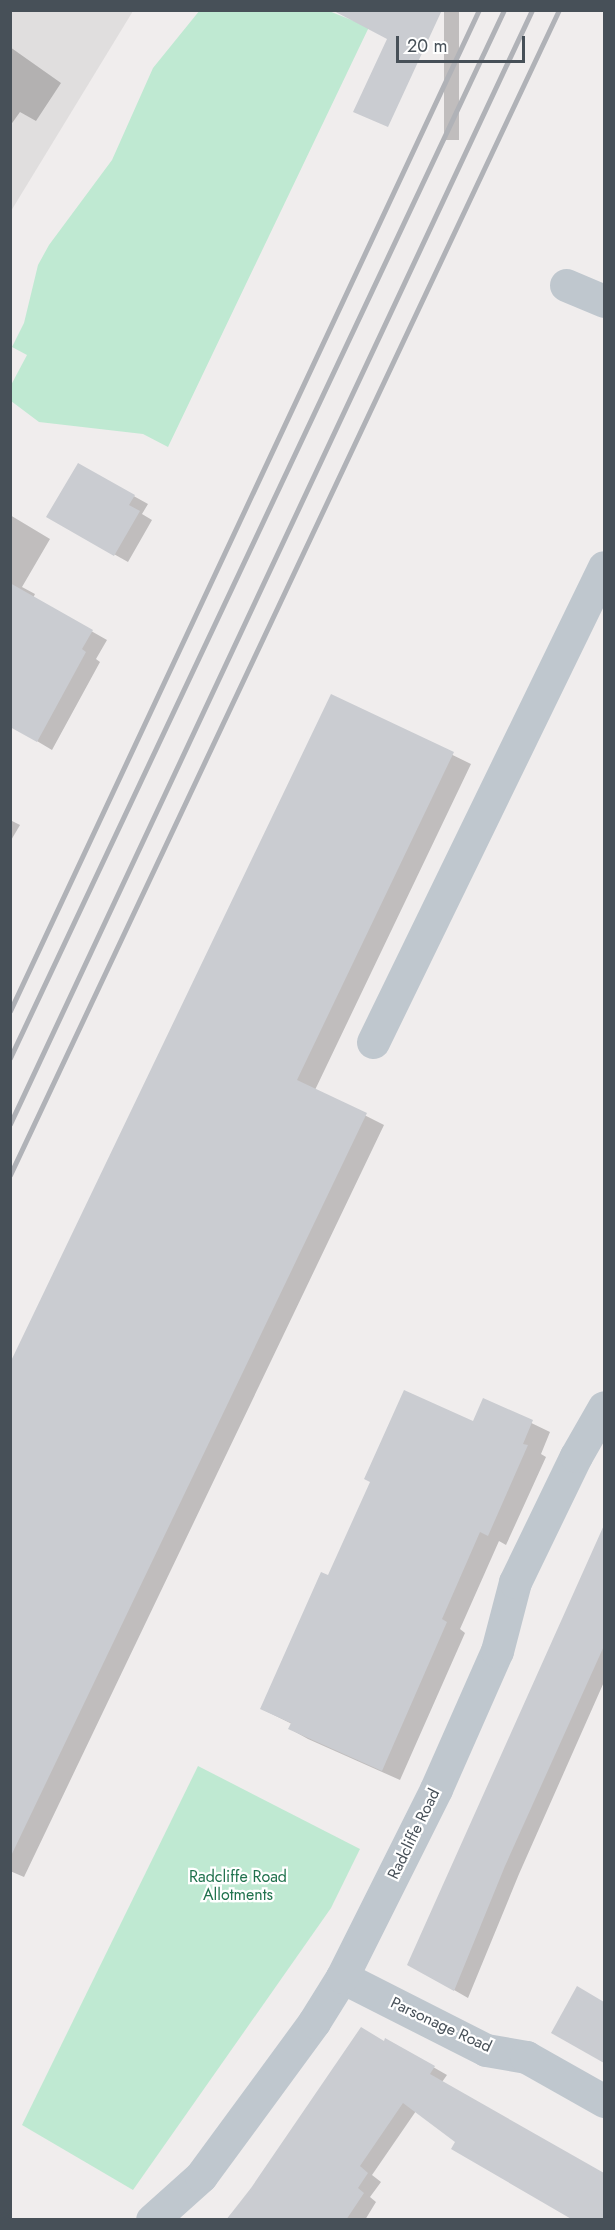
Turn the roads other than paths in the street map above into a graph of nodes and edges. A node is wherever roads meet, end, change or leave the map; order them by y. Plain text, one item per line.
1 (566, 285) dead end
2 (604, 301) edge
3 (604, 567) edge
4 (374, 1042) dead end
5 (603, 1414) edge
6 (342, 1977) junction
7 (604, 2101) edge
8 (153, 2220) edge

1 - 2 street
3 - 4 street
5 - 6 street, Radcliffe Road
6 - 7 street, Parsonage Road
6 - 8 street, Radcliffe Road

